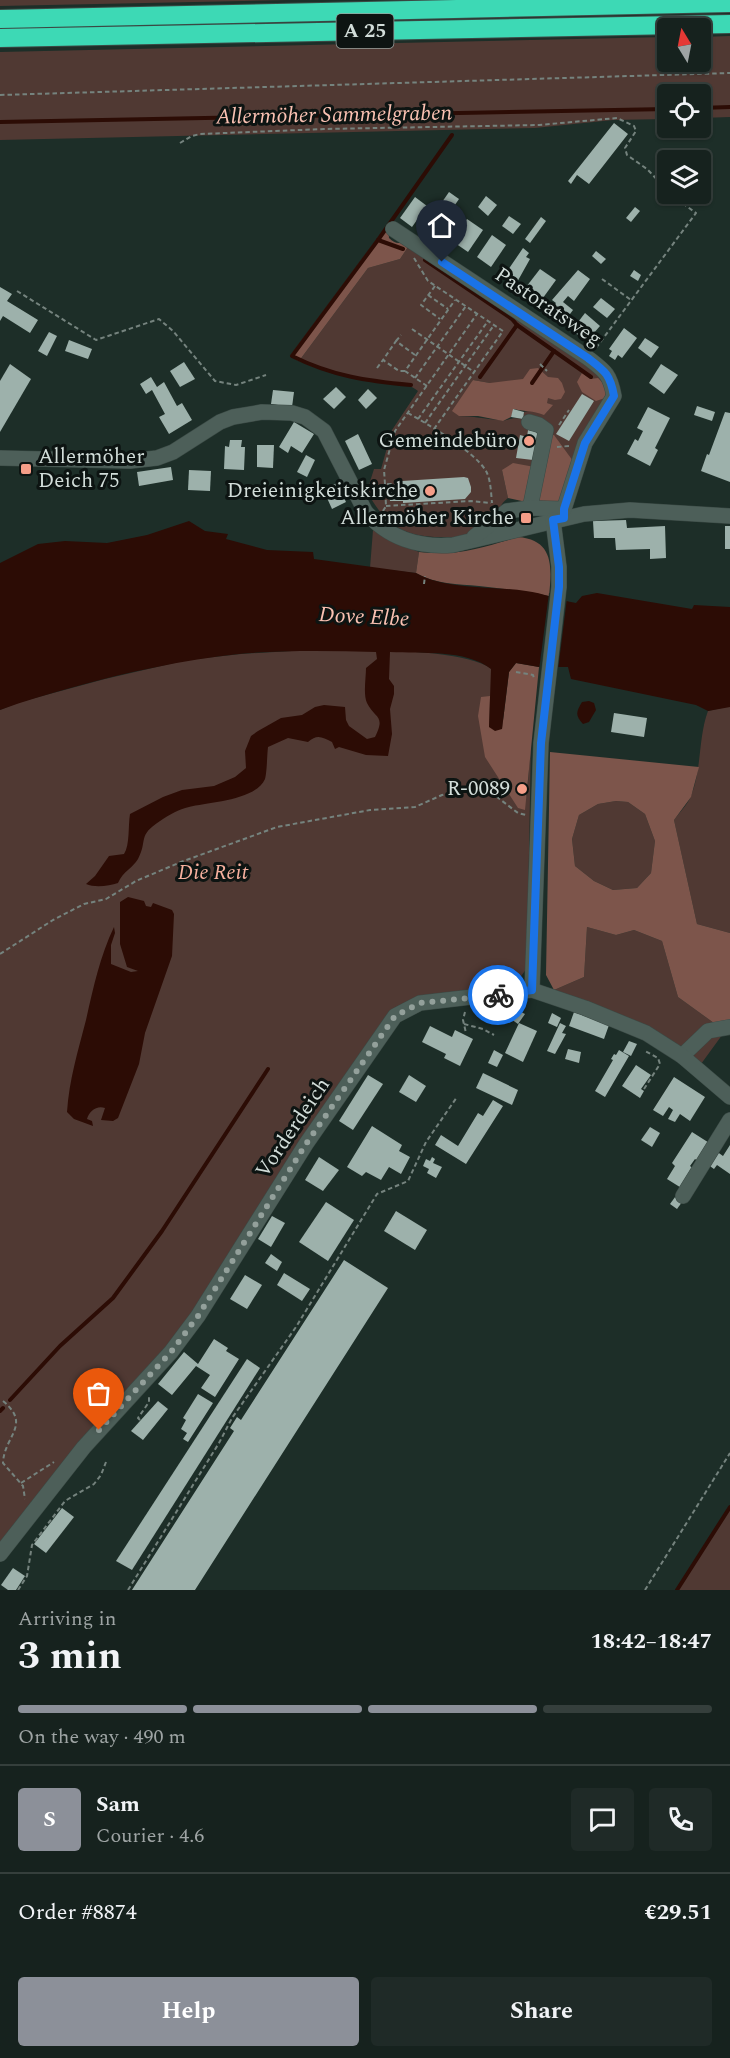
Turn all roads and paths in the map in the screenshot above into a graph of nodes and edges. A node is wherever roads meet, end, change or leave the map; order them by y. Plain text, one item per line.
1 (730, 3) edge
2 (0, 19) edge
3 (730, 24) edge
4 (0, 38) edge
5 (730, 73) edge
6 (0, 95) edge
7 (180, 143) dead end
8 (657, 179) edge
9 (684, 204) edge
10 (393, 228) dead end
11 (602, 279) dead end
12 (428, 281) dead end
13 (435, 285) junction
14 (17, 291) dead end
15 (428, 295) junction
16 (455, 300) junction
17 (631, 300) junction
18 (465, 306) junction
19 (448, 310) junction
20 (477, 314) junction
21 (441, 320) junction
22 (488, 321) junction
23 (494, 325) junction
24 (412, 329) dead end
25 (401, 335) dead end
26 (427, 339) junction
27 (396, 341) junction
28 (437, 346) junction
29 (448, 354) junction
30 (415, 355) junction
31 (588, 358) junction
32 (383, 360) junction
33 (459, 361) junction
34 (540, 364) dead end
35 (465, 366) junction
36 (377, 368) dead end
37 (405, 371) junction
38 (547, 371) dead end
39 (474, 372) junction
40 (266, 375) dead end
41 (415, 378) junction
42 (427, 386) junction
43 (568, 410) dead end
44 (408, 412) junction
45 (418, 419) junction
46 (529, 422) dead end
47 (424, 423) junction
48 (434, 429) junction
49 (554, 432) dead end
50 (585, 443) junction
51 (542, 448) junction
52 (0, 458) edge
53 (385, 484) junction
54 (399, 484) dead end
55 (492, 503) junction
56 (386, 507) junction
57 (530, 508) junction
58 (383, 511) dead end
59 (507, 511) junction
60 (560, 516) junction
61 (730, 516) edge
62 (469, 542) junction
63 (425, 576) dead end
64 (424, 584) dead end
65 (516, 672) dead end
66 (546, 688) junction
67 (537, 819) junction
68 (0, 954) edge
69 (532, 990) junction
70 (472, 1011) dead end
71 (464, 1024) junction
72 (730, 1027) edge
73 (466, 1034) dead end
74 (494, 1035) dead end
75 (645, 1051) dead end
76 (682, 1056) junction
77 (644, 1089) dead end
78 (457, 1097) dead end
79 (730, 1097) edge
80 (730, 1120) edge
81 (683, 1196) dead end
82 (150, 1389) dead end
83 (3, 1401) dead end
84 (140, 1420) dead end
85 (730, 1453) edge
86 (57, 1460) dead end
87 (106, 1462) dead end
88 (20, 1483) junction
89 (27, 1517) junction
90 (0, 1554) edge
91 (18, 1590) edge
92 (128, 1590) edge
93 (645, 1590) edge

1 - 2 highway, A 25
3 - 4 highway, A 25
5 - 6 path
7 - 8 path
9 - 17 path
10 - 31 street, Pastoratsweg
11 - 17 path
12 - 13 path
13 - 15 path
13 - 16 path
14 - 40 path
15 - 19 path
15 - 21 path
16 - 18 path
16 - 19 path
17 - 31 path
18 - 20 path
18 - 28 path
19 - 21 path
20 - 22 path
20 - 29 path
21 - 26 path
22 - 23 path
22 - 33 path
23 - 35 path
23 - 39 path
24 - 26 path
25 - 27 path
26 - 28 path
26 - 30 path
27 - 30 path
27 - 32 path
28 - 29 path
28 - 41 path
29 - 33 path
29 - 42 path
30 - 37 path
31 - 50 street, Pastoratsweg
32 - 36 path
32 - 37 path
33 - 35 path
33 - 45 path
34 - 38 path
35 - 39 path
35 - 47 path
37 - 41 path
39 - 48 path
41 - 42 path
42 - 44 path
43 - 49 path
44 - 45 path
44 - 53 path
45 - 47 path
46 - 51 street
47 - 48 path
48 - 55 path
50 - 51 path
50 - 60 street, Pastoratsweg
51 - 57 street
52 - 62 street
53 - 54 path
53 - 56 path
55 - 56 path
55 - 59 path
56 - 58 path
57 - 59 street
57 - 60 street
59 - 62 street
60 - 61 street
60 - 62 street
60 - 66 street
63 - 64 path
65 - 66 path
66 - 67 street
67 - 68 path
67 - 69 street
69 - 76 street, Vorderdeich
69 - 89 street, Vorderdeich
70 - 71 path
71 - 73 path
71 - 74 path
72 - 76 street
75 - 77 path
76 - 79 street, Vorderdeich
78 - 92 path
80 - 81 street
82 - 84 path
83 - 88 path
85 - 93 path
86 - 88 path
87 - 91 path
88 - 89 path
89 - 90 street, Vorderdeich

